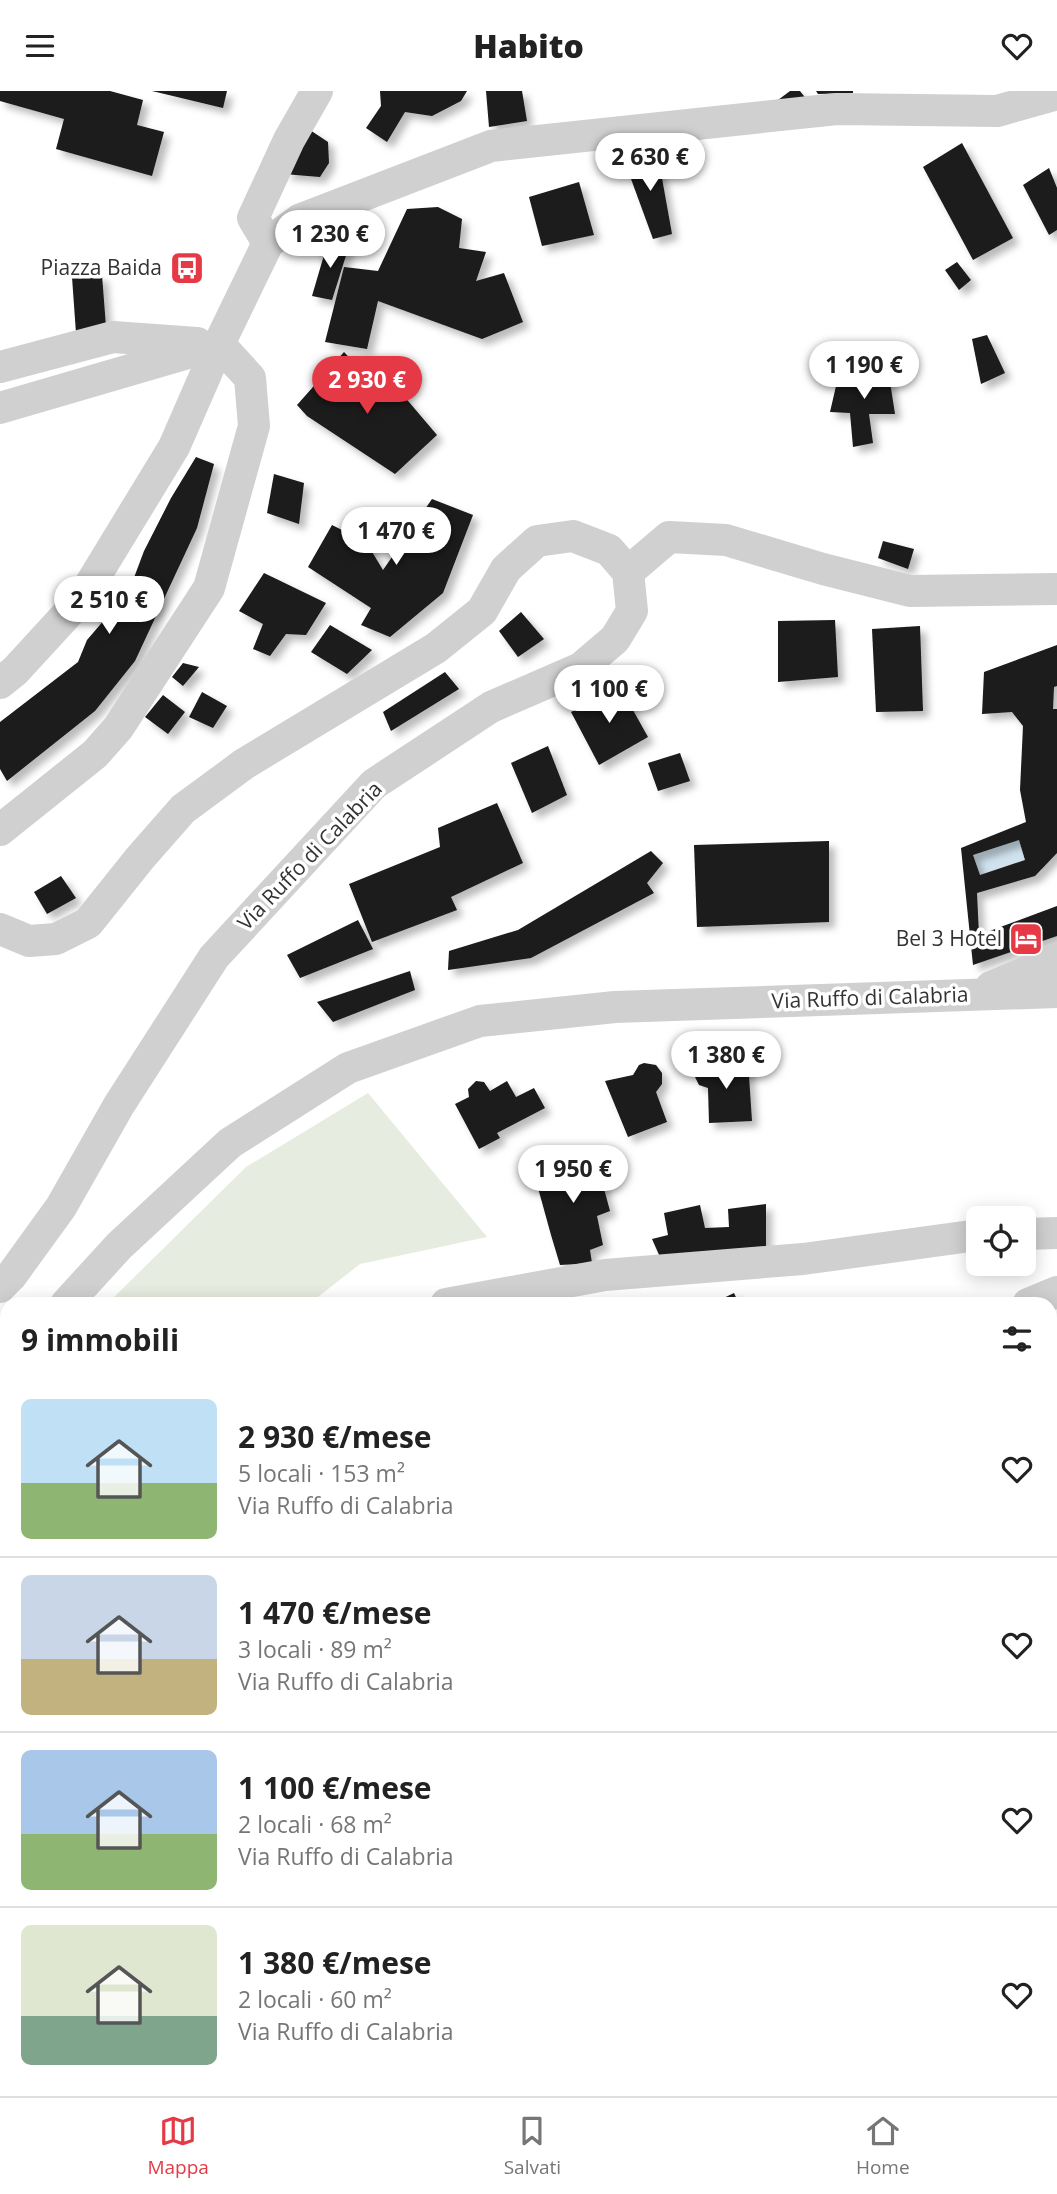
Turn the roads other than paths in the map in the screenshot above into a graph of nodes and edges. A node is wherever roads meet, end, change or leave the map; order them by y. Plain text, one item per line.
1 (317, 91) edge
2 (1057, 94) edge
3 (268, 243) junction
4 (219, 344) junction
5 (0, 367) edge
6 (0, 408) edge
7 (628, 572) junction
8 (1057, 589) edge
9 (0, 683) edge
10 (0, 830) edge
11 (0, 929) edge
12 (1057, 959) edge
13 (1057, 992) edge
14 (970, 995) junction
15 (1057, 1233) edge
16 (1036, 1234) edge
17 (966, 1237) edge
18 (0, 1287) edge
19 (73, 1297) edge
20 (484, 1297) edge

1 - 3 street
2 - 3 street
3 - 4 street
4 - 5 street
4 - 6 street
4 - 9 street
4 - 10 street
7 - 8 street
7 - 11 street
7 - 18 street, Via Ruffo di Calabria
12 - 14 street
13 - 14 street, Via Ruffo di Calabria
14 - 19 street, Via Ruffo di Calabria
15 - 16 street
17 - 20 street

